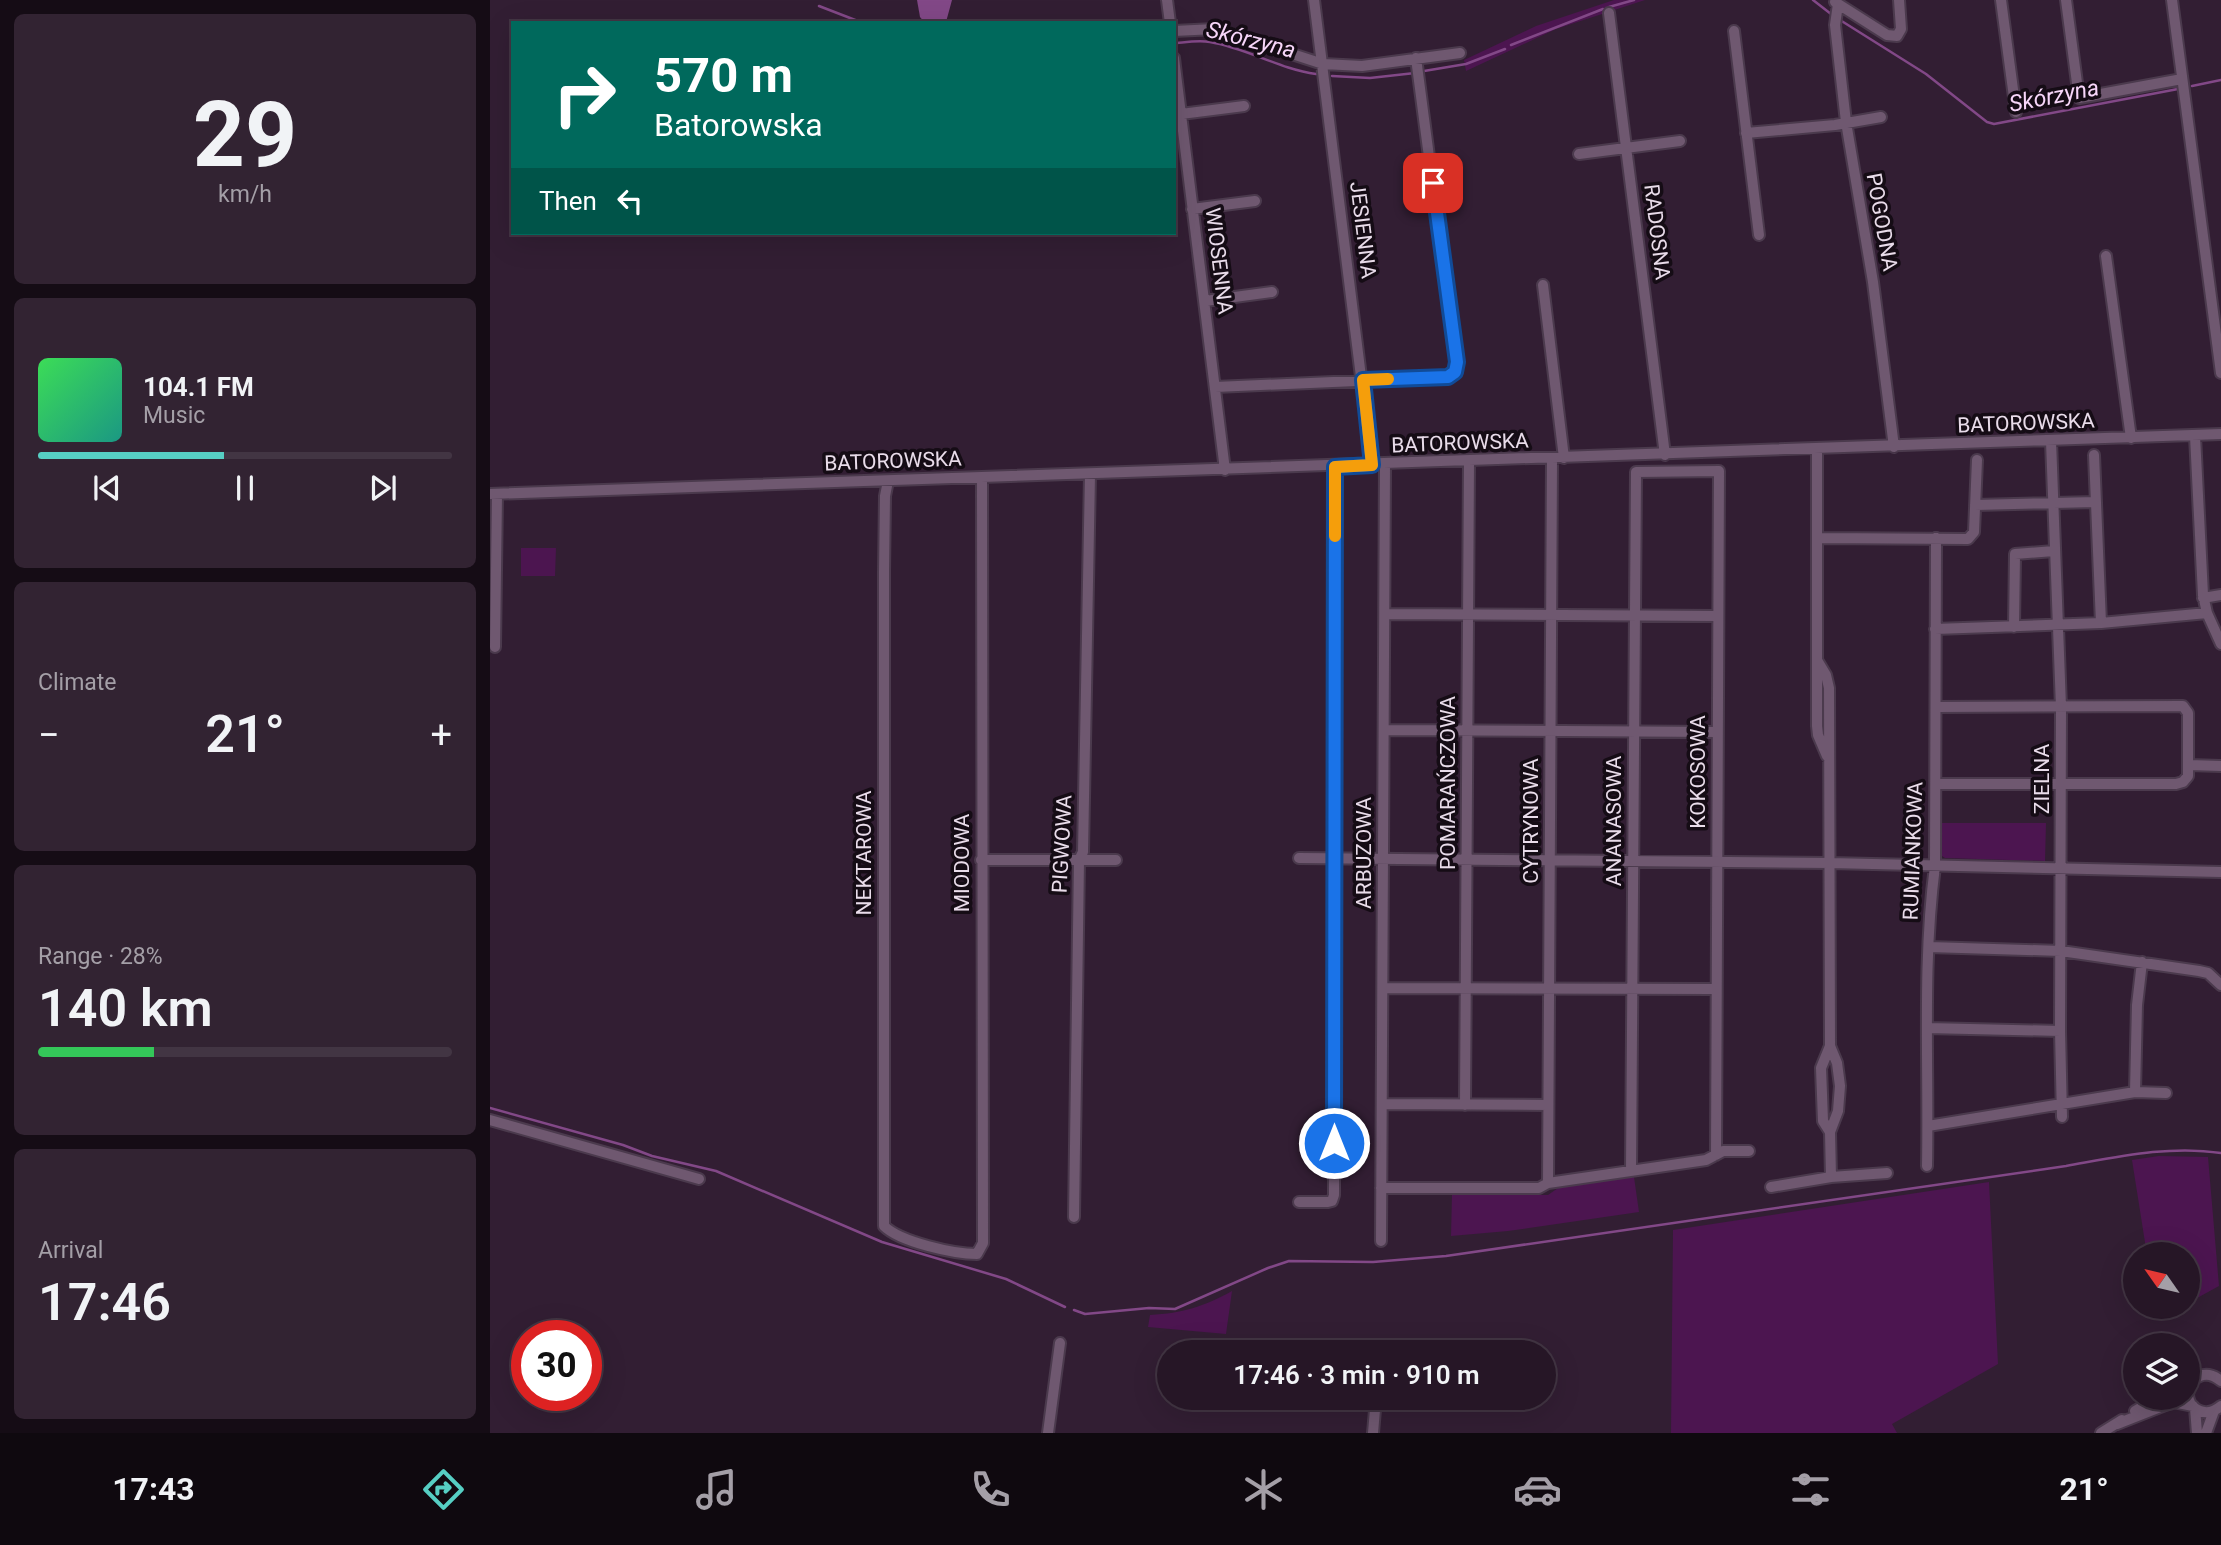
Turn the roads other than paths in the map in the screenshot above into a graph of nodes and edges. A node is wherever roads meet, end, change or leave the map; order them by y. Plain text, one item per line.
1 (1167, 0) edge
2 (1314, 0) edge
3 (1899, 0) edge
4 (2001, 0) edge
5 (2066, 0) edge
6 (2172, 0) edge
7 (1835, 2) edge
8 (1609, 13) dead end
9 (1170, 21) edge
10 (1176, 31) edge
11 (1734, 31) dead end
12 (1460, 53) dead end
13 (1416, 58) junction
14 (1323, 64) junction
15 (1176, 74) edge
16 (2182, 79) junction
17 (1244, 106) dead end
18 (2016, 112) dead end
19 (1181, 114) junction
20 (1881, 117) dead end
21 (1846, 122) junction
22 (1746, 133) junction
23 (1680, 141) dead end
24 (1627, 147) junction
25 (1579, 154) dead end
26 (1255, 201) dead end
27 (1192, 209) junction
28 (1759, 235) dead end
29 (2106, 256) dead end
30 (1543, 285) dead end
31 (1272, 292) dead end
32 (1205, 301) junction
33 (2219, 349) edge
34 (2221, 373) edge
35 (1363, 380) junction
36 (1215, 387) junction
37 (2221, 435) edge
38 (2195, 436) junction
39 (2131, 438) junction
40 (2051, 441) junction
41 (1894, 447) junction
42 (1816, 449) junction
43 (1665, 455) junction
44 (2094, 455) dead end
45 (1558, 459) junction
46 (1977, 460) dead end
47 (1469, 462) junction
48 (1385, 464) junction
49 (1372, 465) junction
50 (1335, 467) junction
51 (1225, 470) junction
52 (1636, 472) joint
53 (1090, 474) junction
54 (982, 478) junction
55 (888, 481) junction
56 (494, 494) edge
57 (2053, 502) junction
58 (2096, 502) junction
59 (1975, 505) junction
60 (1818, 537) junction
61 (1937, 538) junction
62 (2054, 551) junction
63 (2221, 595) edge
64 (2203, 598) junction
65 (2207, 613) junction
66 (1385, 614) junction
67 (1468, 614) junction
68 (1552, 615) junction
69 (1634, 615) junction
70 (1718, 616) junction
71 (2101, 623) junction
72 (2059, 625) junction
73 (2014, 627) junction
74 (1935, 629) junction
75 (2221, 644) edge
76 (495, 647) dead end
77 (1936, 707) junction
78 (2061, 708) junction
79 (1384, 730) junction
80 (1468, 730) junction
81 (1550, 732) junction
82 (1634, 732) junction
83 (1717, 732) junction
84 (2189, 765) junction
85 (2221, 766) edge
86 (1936, 784) junction
87 (2062, 785) junction
88 (1299, 858) dead end
89 (1336, 858) junction
90 (1383, 859) junction
91 (1467, 859) junction
92 (981, 860) junction
93 (1079, 860) junction
94 (1116, 860) dead end
95 (1549, 860) junction
96 (1633, 860) junction
97 (1716, 861) junction
98 (1830, 863) junction
99 (1935, 866) junction
100 (2060, 869) junction
101 (2221, 872) edge
102 (1929, 947) junction
103 (2061, 951) junction
104 (2142, 962) junction
105 (2221, 985) edge
106 (1466, 987) junction
107 (1383, 988) junction
108 (1549, 988) junction
109 (1633, 989) junction
110 (1715, 989) junction
111 (1927, 1028) junction
112 (2060, 1031) junction
113 (1830, 1046) junction
114 (2135, 1092) junction
115 (2166, 1093) dead end
116 (1382, 1104) junction
117 (1465, 1105) junction
118 (1548, 1105) junction
119 (2061, 1105) junction
120 (2062, 1117) dead end
121 (490, 1120) edge
122 (1928, 1126) junction
123 (1830, 1132) junction
124 (1749, 1151) dead end
125 (1716, 1155) junction
126 (1927, 1166) dead end
127 (1631, 1171) junction
128 (1887, 1172) dead end
129 (1831, 1178) junction
130 (699, 1180) dead end
131 (1548, 1183) junction
132 (1771, 1187) dead end
133 (1381, 1188) junction
134 (1299, 1202) dead end
135 (1074, 1217) dead end
136 (1381, 1241) dead end
137 (982, 1248) joint
138 (1060, 1342) dead end
139 (2221, 1370) edge
140 (2208, 1374) junction
141 (2200, 1376) edge
142 (2221, 1381) edge
143 (2218, 1408) edge
144 (1375, 1410) edge
145 (2139, 1410) edge
146 (2153, 1410) edge
147 (2194, 1410) edge
148 (2199, 1410) edge
149 (2117, 1424) junction
150 (1048, 1433) edge
151 (1373, 1433) edge
152 (2101, 1433) edge
153 (2197, 1433) edge
154 (2206, 1433) edge

1 - 9 street
2 - 14 street, JESIENNA
3 - 7 street
4 - 18 street
5 - 16 street
6 - 16 street
7 - 21 street, POGODNA
8 - 24 street, RADOSNA
10 - 14 street
11 - 22 street
12 - 13 street
13 - 14 street
13 - 35 street
14 - 35 street, JESIENNA
15 - 19 street, WIOSENNA
16 - 33 street
17 - 19 street
19 - 27 street, WIOSENNA
20 - 21 street
21 - 22 street
21 - 41 street, POGODNA
22 - 28 street
23 - 24 street
24 - 25 street
24 - 43 street, RADOSNA
26 - 27 street
27 - 32 street, WIOSENNA
29 - 39 street
30 - 45 street, CYTRYNOWA
31 - 32 street
32 - 36 street, WIOSENNA
33 - 34 street
35 - 36 street
35 - 49 street, JESIENNA
36 - 51 street, WIOSENNA
37 - 38 street, BATOROWSKA
38 - 39 street, BATOROWSKA
38 - 64 street
39 - 40 street, BATOROWSKA
40 - 41 street, BATOROWSKA
40 - 57 street, ZIELNA
41 - 42 street, BATOROWSKA
42 - 43 street, BATOROWSKA
42 - 60 street
43 - 45 street, BATOROWSKA
44 - 58 street
45 - 47 street, BATOROWSKA
45 - 68 street, CYTRYNOWA
46 - 59 street
47 - 48 street, BATOROWSKA
47 - 67 street, POMARAŃCZOWA
48 - 49 street, BATOROWSKA
48 - 66 street, ARBUZOWA
49 - 50 street, BATOROWSKA
50 - 51 street, BATOROWSKA
50 - 89 street
51 - 53 street, BATOROWSKA
52 - 69 street, ANANASOWA
52 - 70 street, KOKOSOWA
53 - 54 street, BATOROWSKA
53 - 93 street, PIGWOWA
54 - 55 street, BATOROWSKA
54 - 92 street, MIODOWA
55 - 56 street, BATOROWSKA
55 - 137 street, NEKTAROWA
56 - 76 street
57 - 58 street
57 - 59 street
57 - 62 street, ZIELNA
58 - 71 street
59 - 61 street
60 - 61 street
60 - 98 street
61 - 74 street, RUMIANKOWA
62 - 72 street, ZIELNA
62 - 73 street
63 - 64 street
64 - 65 street
65 - 71 street
65 - 75 street
66 - 67 street
66 - 79 street, ARBUZOWA
67 - 68 street
67 - 80 street, POMARAŃCZOWA
68 - 69 street
68 - 81 street, CYTRYNOWA
69 - 70 street
69 - 82 street, ANANASOWA
70 - 83 street, KOKOSOWA
71 - 72 street
72 - 73 street
72 - 78 street, ZIELNA
73 - 74 street
74 - 77 street, RUMIANKOWA
77 - 78 street
77 - 86 street, RUMIANKOWA
78 - 84 street
78 - 87 street, ZIELNA
79 - 80 street
79 - 90 street, ARBUZOWA
80 - 81 street
80 - 91 street, POMARAŃCZOWA
81 - 82 street
81 - 95 street, CYTRYNOWA
82 - 83 street
82 - 96 street, ANANASOWA
83 - 97 street, KOKOSOWA
84 - 85 street
84 - 87 street
86 - 87 street
86 - 99 street, RUMIANKOWA
87 - 100 street, ZIELNA
88 - 89 street
89 - 90 street
89 - 134 street
90 - 91 street
90 - 107 street, ARBUZOWA
91 - 95 street
91 - 106 street, POMARAŃCZOWA
92 - 93 street
92 - 137 street, MIODOWA
93 - 94 street
93 - 135 street, PIGWOWA
95 - 96 street
95 - 108 street, CYTRYNOWA
96 - 97 street
96 - 109 street, ANANASOWA
97 - 98 street
97 - 110 street, KOKOSOWA
98 - 99 street
98 - 113 street
99 - 100 street
99 - 102 street, RUMIANKOWA
100 - 101 street
100 - 103 street, ZIELNA
102 - 103 street
102 - 111 street, RUMIANKOWA
103 - 104 street
103 - 112 street, ZIELNA
104 - 105 street
104 - 114 street
106 - 107 street
106 - 108 street
106 - 117 street, POMARAŃCZOWA
107 - 116 street, ARBUZOWA
108 - 109 street
108 - 118 street, CYTRYNOWA
109 - 110 street
109 - 127 street, ANANASOWA
110 - 125 street, KOKOSOWA
111 - 112 street
111 - 122 street, RUMIANKOWA
112 - 119 street, ZIELNA
113 - 123 street
113 - 123 street
114 - 115 street
114 - 119 street
116 - 117 street
116 - 133 street, ARBUZOWA
117 - 118 street
118 - 131 street, CYTRYNOWA
119 - 120 street, ZIELNA
119 - 122 street
121 - 130 street
122 - 126 street, RUMIANKOWA
123 - 129 street
124 - 125 street
125 - 127 street
127 - 131 street
128 - 129 street
129 - 132 street
131 - 133 street
133 - 136 street, ARBUZOWA
138 - 150 street
139 - 140 street
140 - 141 street
140 - 142 street
143 - 148 street
143 - 154 street
144 - 151 street
145 - 149 street
146 - 149 street
147 - 153 street
149 - 152 street

